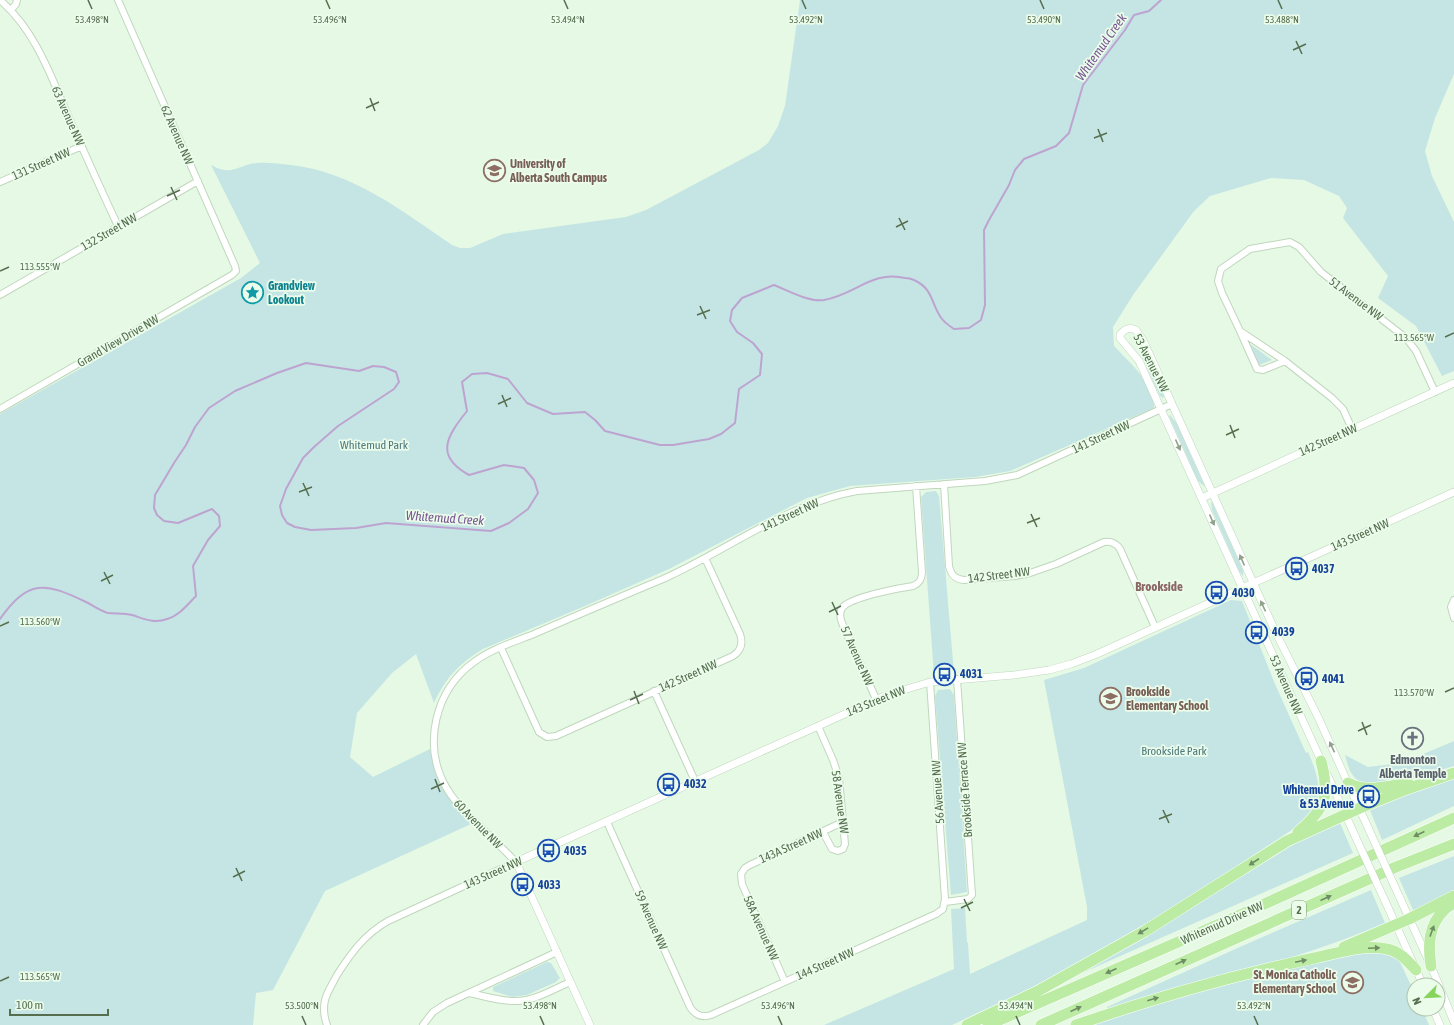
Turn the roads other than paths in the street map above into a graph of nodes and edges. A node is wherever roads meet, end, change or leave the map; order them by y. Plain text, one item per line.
1 (0, 0) edge
2 (17, 0) edge
3 (118, 0) edge
4 (11, 10) junction
5 (82, 146) junction
6 (198, 181) junction
7 (0, 182) edge
8 (118, 226) junction
9 (236, 271) joint
10 (0, 295) edge
11 (1240, 331) junction
12 (1285, 361) junction
13 (1454, 383) edge
14 (1435, 392) junction
15 (1172, 404) junction
16 (1162, 409) junction
17 (0, 410) edge
18 (1352, 429) junction
19 (944, 484) junction
20 (916, 486) junction
21 (1454, 492) edge
22 (1212, 493) junction
23 (1202, 498) junction
24 (705, 558) junction
25 (1253, 583) junction
26 (1242, 588) junction
27 (1453, 601) edge
28 (1454, 618) edge
29 (1155, 627) junction
30 (501, 648) junction
31 (957, 679) junction
32 (930, 682) junction
33 (654, 691) junction
34 (876, 699) junction
35 (441, 702) joint
36 (818, 726) junction
37 (1321, 761) junction
38 (1454, 773) edge
39 (1434, 779) junction
40 (695, 781) junction
41 (1348, 783) junction
42 (1360, 808) junction
43 (1346, 814) junction
44 (1454, 818) edge
45 (607, 822) junction
46 (843, 822) junction
47 (823, 832) junction
48 (1286, 841) junction
49 (1454, 844) edge
50 (516, 862) junction
51 (741, 874) joint
52 (1454, 896) edge
53 (945, 902) junction
54 (1454, 902) edge
55 (1409, 919) junction
56 (1396, 925) junction
57 (557, 952) junction
58 (1322, 957) junction
59 (1431, 966) junction
60 (1416, 970) junction
61 (1419, 977) edge
62 (570, 982) junction
63 (785, 982) junction
64 (469, 993) junction
65 (699, 1016) joint
66 (1454, 1022) edge
67 (327, 1025) edge
68 (423, 1025) edge
69 (590, 1025) edge
70 (967, 1025) edge
71 (988, 1025) edge
72 (1041, 1025) edge
73 (1076, 1025) edge

1 - 4 street, 63 Avenue NW
2 - 4 street
3 - 6 street, 62 Avenue NW
4 - 5 street, 63 Avenue NW
5 - 7 street, 131 Street NW
5 - 8 street, 63 Avenue NW
6 - 8 street, 132 Street NW
6 - 9 street, 62 Avenue NW
8 - 10 street, 132 Street NW
9 - 17 street, Grand View Drive NW
11 - 12 street
11 - 12 street
11 - 14 street, 51 Avenue NW
12 - 18 street
13 - 14 street, 142 Street NW
14 - 18 street, 142 Street NW
15 - 16 street, 141 Street NW
15 - 16 street, 53 Avenue NW
15 - 22 street, 53 Avenue NW
16 - 19 street, 141 Street NW
16 -> 23 street, 53 Avenue NW
18 - 22 street, 142 Street NW
19 - 20 street, 141 Street NW
19 - 29 street, 142 Street NW
20 - 24 street, 141 Street NW
20 - 34 street, 57 Avenue NW
21 - 25 street, 143 Street NW
22 - 23 street, 142 Street NW
25 -> 22 street, 53 Avenue NW
23 -> 26 street, 53 Avenue NW
24 - 30 street, 141 Street NW
24 - 33 street, 142 Street NW
25 - 26 street, 143 Street NW
41 -> 25 street, 53 Avenue NW
26 - 29 street, 143 Street NW
26 - 37 street, 53 Avenue NW
27 - 28 street
29 - 31 street, 143 Street NW
30 - 33 street, 142 Street NW
30 - 35 street, 141 Street NW
31 - 32 street, 143 Street NW
31 - 53 street, Brookside Terrace NW
32 - 34 street, 143 Street NW
32 - 53 street, 56 Avenue NW
33 - 40 street
34 - 36 street, 143 Street NW
35 - 50 street, 60 Avenue NW
36 - 40 street, 143 Street NW
36 - 46 street, 58 Avenue NW
37 - 43 street, 53 Avenue NW
37 - 48 highway
38 - 39 highway
39 - 41 highway
39 - 42 highway
40 - 45 street, 143 Street NW
41 - 42 street, 53 Avenue NW
42 - 43 highway
42 - 55 street, 53 Avenue NW, bridge
43 - 48 highway
43 - 56 street, 53 Avenue NW, bridge
44 -> 71 highway, Whitemud Drive NW / 2
45 - 50 street, 143 Street NW
45 - 65 street, 59 Avenue NW
46 - 47 street, 143A Street NW
46 - 47 street, 58 Avenue NW
47 - 51 street, 143A Street NW
48 -> 70 highway
72 -> 49 highway, Whitemud Drive NW / 2
50 - 57 street, 60 Avenue NW
50 - 67 street, 143 Street NW
51 - 63 street, 58A Avenue NW
52 - 55 highway
53 - 63 street, 144 Street NW
59 -> 54 highway
55 - 56 highway
55 - 59 street, 53 Avenue NW
56 - 58 highway
56 - 60 street, 53 Avenue NW
57 - 62 street, 60 Avenue NW
57 - 64 street
58 -> 60 highway
73 -> 58 highway
59 - 66 street, 53 Avenue NW
60 - 61 street, 53 Avenue NW
62 - 64 street
62 - 69 street, 60 Avenue NW
63 - 65 street, 144 Street NW
64 - 68 street

